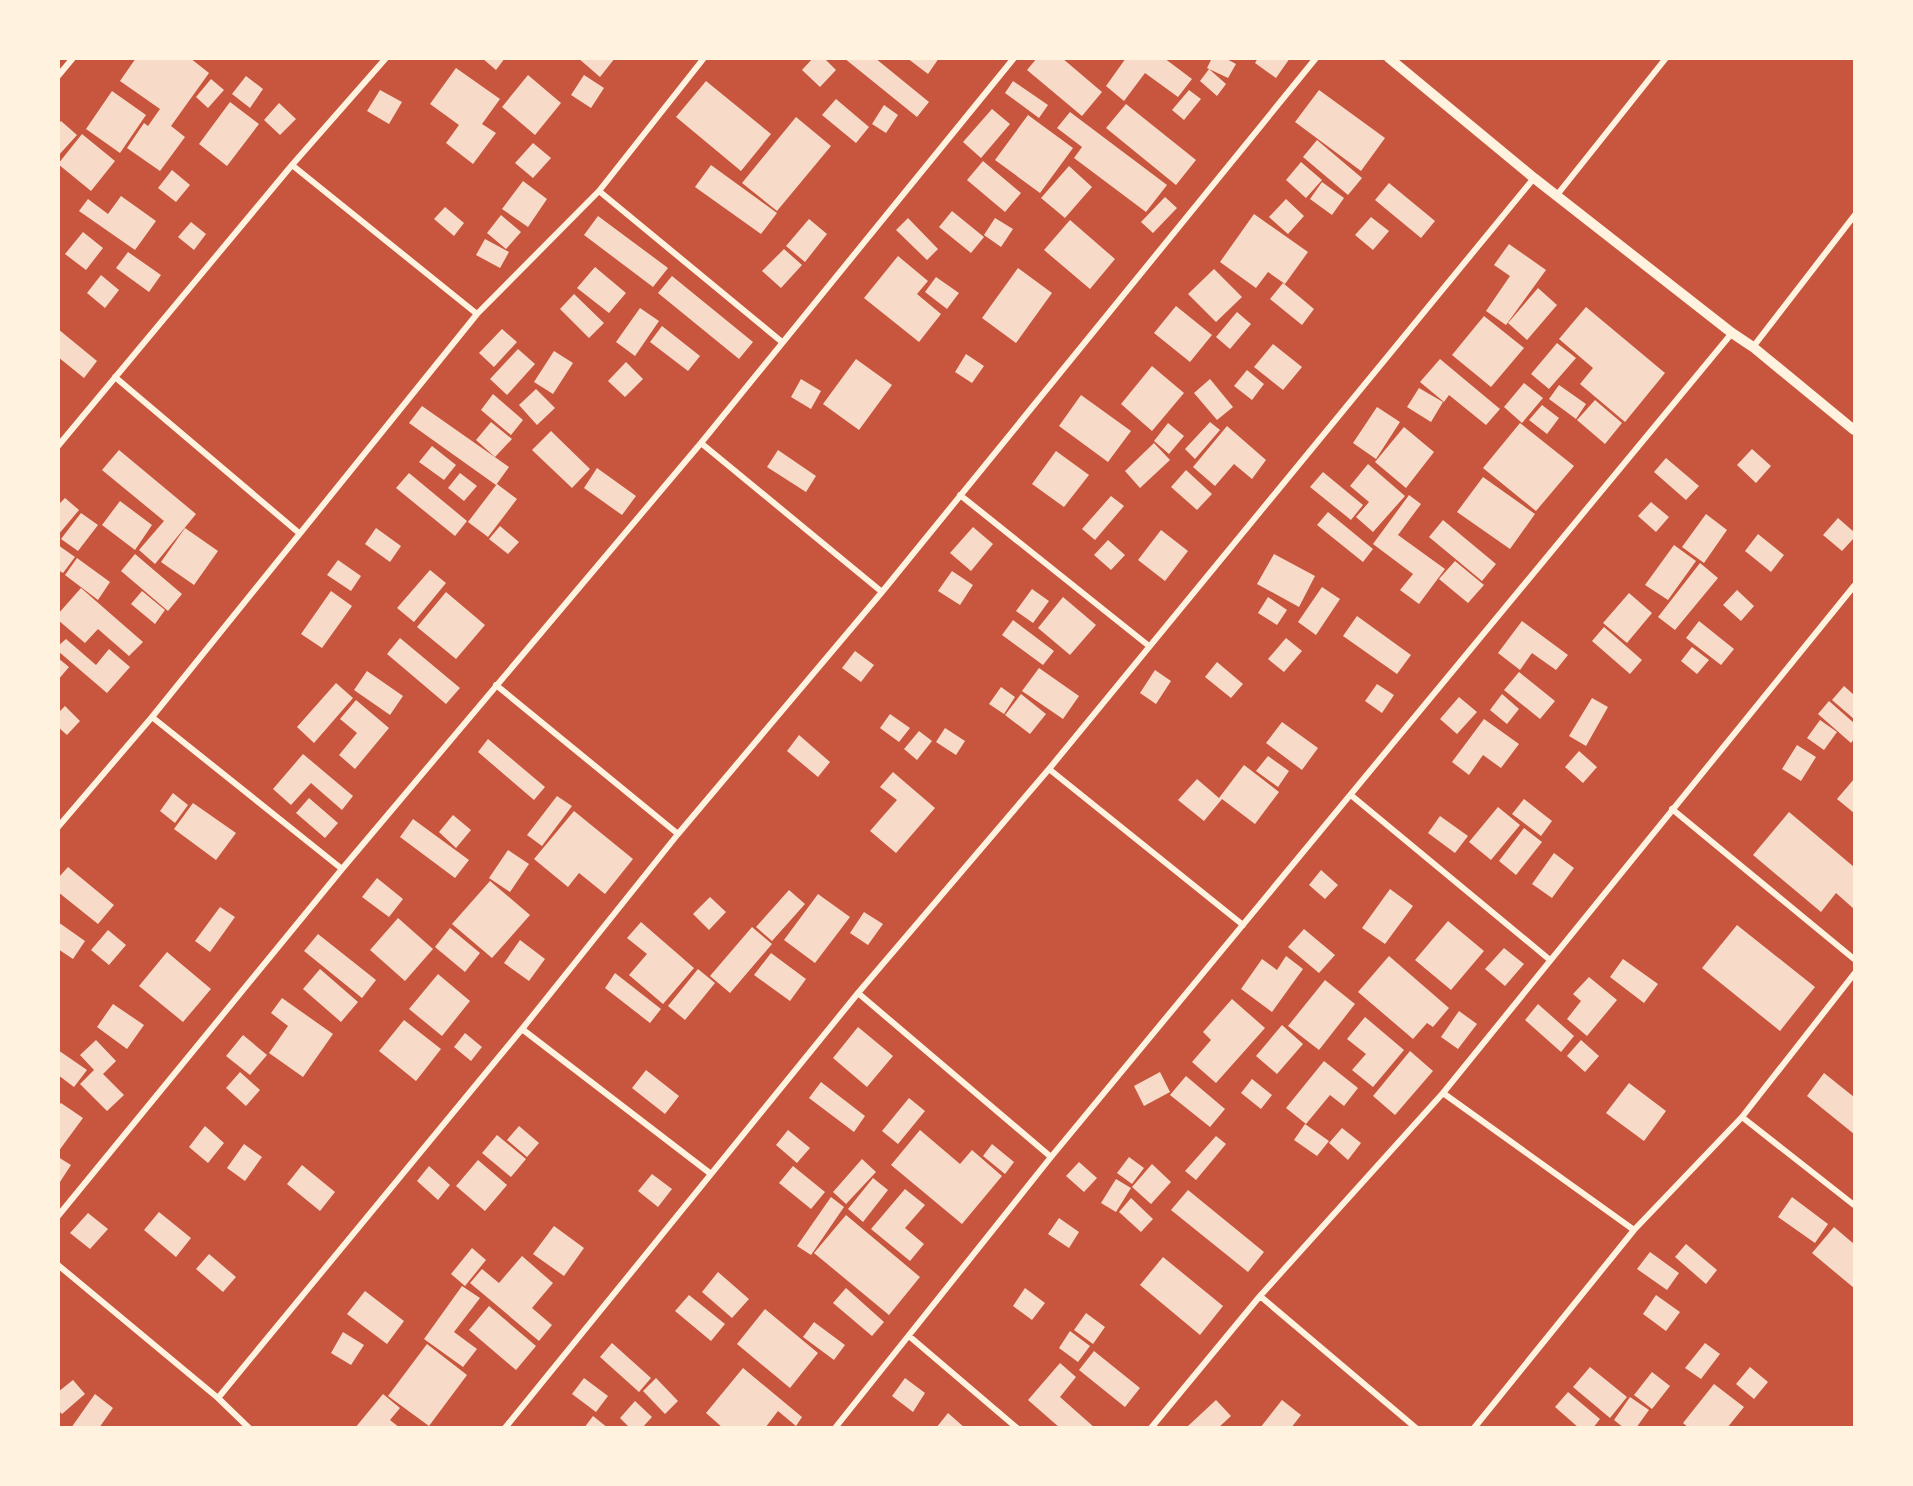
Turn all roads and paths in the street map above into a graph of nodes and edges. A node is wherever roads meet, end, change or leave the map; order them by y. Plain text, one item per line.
1 (73, 58) edge
2 (386, 58) edge
3 (704, 58) edge
4 (1014, 58) edge
5 (1316, 58) edge
6 (1389, 58) edge
7 (1666, 58) edge
8 (58, 76) edge
9 (292, 165) junction
10 (1534, 178) junction
11 (599, 191) junction
12 (1557, 195) junction
13 (1854, 216) edge
14 (477, 314) junction
15 (1732, 333) junction
16 (782, 342) junction
17 (1753, 347) junction
18 (115, 377) junction
19 (1854, 430) edge
20 (701, 443) junction
21 (58, 446) edge
22 (960, 495) junction
23 (299, 533) junction
24 (1854, 586) edge
25 (882, 592) junction
26 (1149, 646) junction
27 (496, 686) junction
28 (152, 717) junction
29 (1049, 769) junction
30 (1352, 796) junction
31 (1672, 809) junction
32 (58, 827) edge
33 (678, 834) junction
34 (342, 870) junction
35 (1243, 925) junction
36 (1854, 959) edge
37 (1550, 960) junction
38 (1854, 974) edge
39 (858, 993) junction
40 (522, 1029) junction
41 (1443, 1093) junction
42 (1742, 1117) junction
43 (1051, 1157) junction
44 (711, 1174) junction
45 (1854, 1205) edge
46 (58, 1216) edge
47 (1635, 1230) junction
48 (58, 1265) edge
49 (1260, 1296) junction
50 (909, 1336) junction
51 (218, 1398) junction
52 (241, 1421) junction
53 (235, 1428) edge
54 (249, 1428) edge
55 (505, 1428) edge
56 (835, 1428) edge
57 (1017, 1428) edge
58 (1151, 1428) edge
59 (1416, 1428) edge
60 (1473, 1428) edge

1 - 8 street
2 - 9 street
3 - 11 street
4 - 16 street
5 - 22 street
6 - 10 street
7 - 12 street
9 - 14 street
9 - 18 street
10 - 12 street
10 - 26 street
11 - 14 street
11 - 16 street
12 - 15 street
13 - 17 street
14 - 23 street
15 - 17 street
15 - 30 street
16 - 20 street
17 - 19 street
18 - 21 street
18 - 23 street
20 - 25 street
20 - 27 street
22 - 25 street
22 - 26 street
23 - 28 street
24 - 31 street
25 - 33 street
26 - 29 street
27 - 33 street
27 - 34 street
28 - 32 street
28 - 34 street
29 - 35 street
29 - 39 street
30 - 35 street
30 - 37 street
31 - 36 street
31 - 37 street
33 - 40 street
34 - 46 street
35 - 43 street
37 - 41 street
38 - 42 street
39 - 43 street
39 - 44 street
40 - 44 street
40 - 51 street
41 - 47 street
41 - 49 street
42 - 45 street
42 - 47 street
43 - 50 street
44 - 55 street
47 - 60 street
48 - 51 street
49 - 58 street
49 - 59 street
50 - 56 street
50 - 57 street
51 - 52 street
52 - 53 street
52 - 54 street

